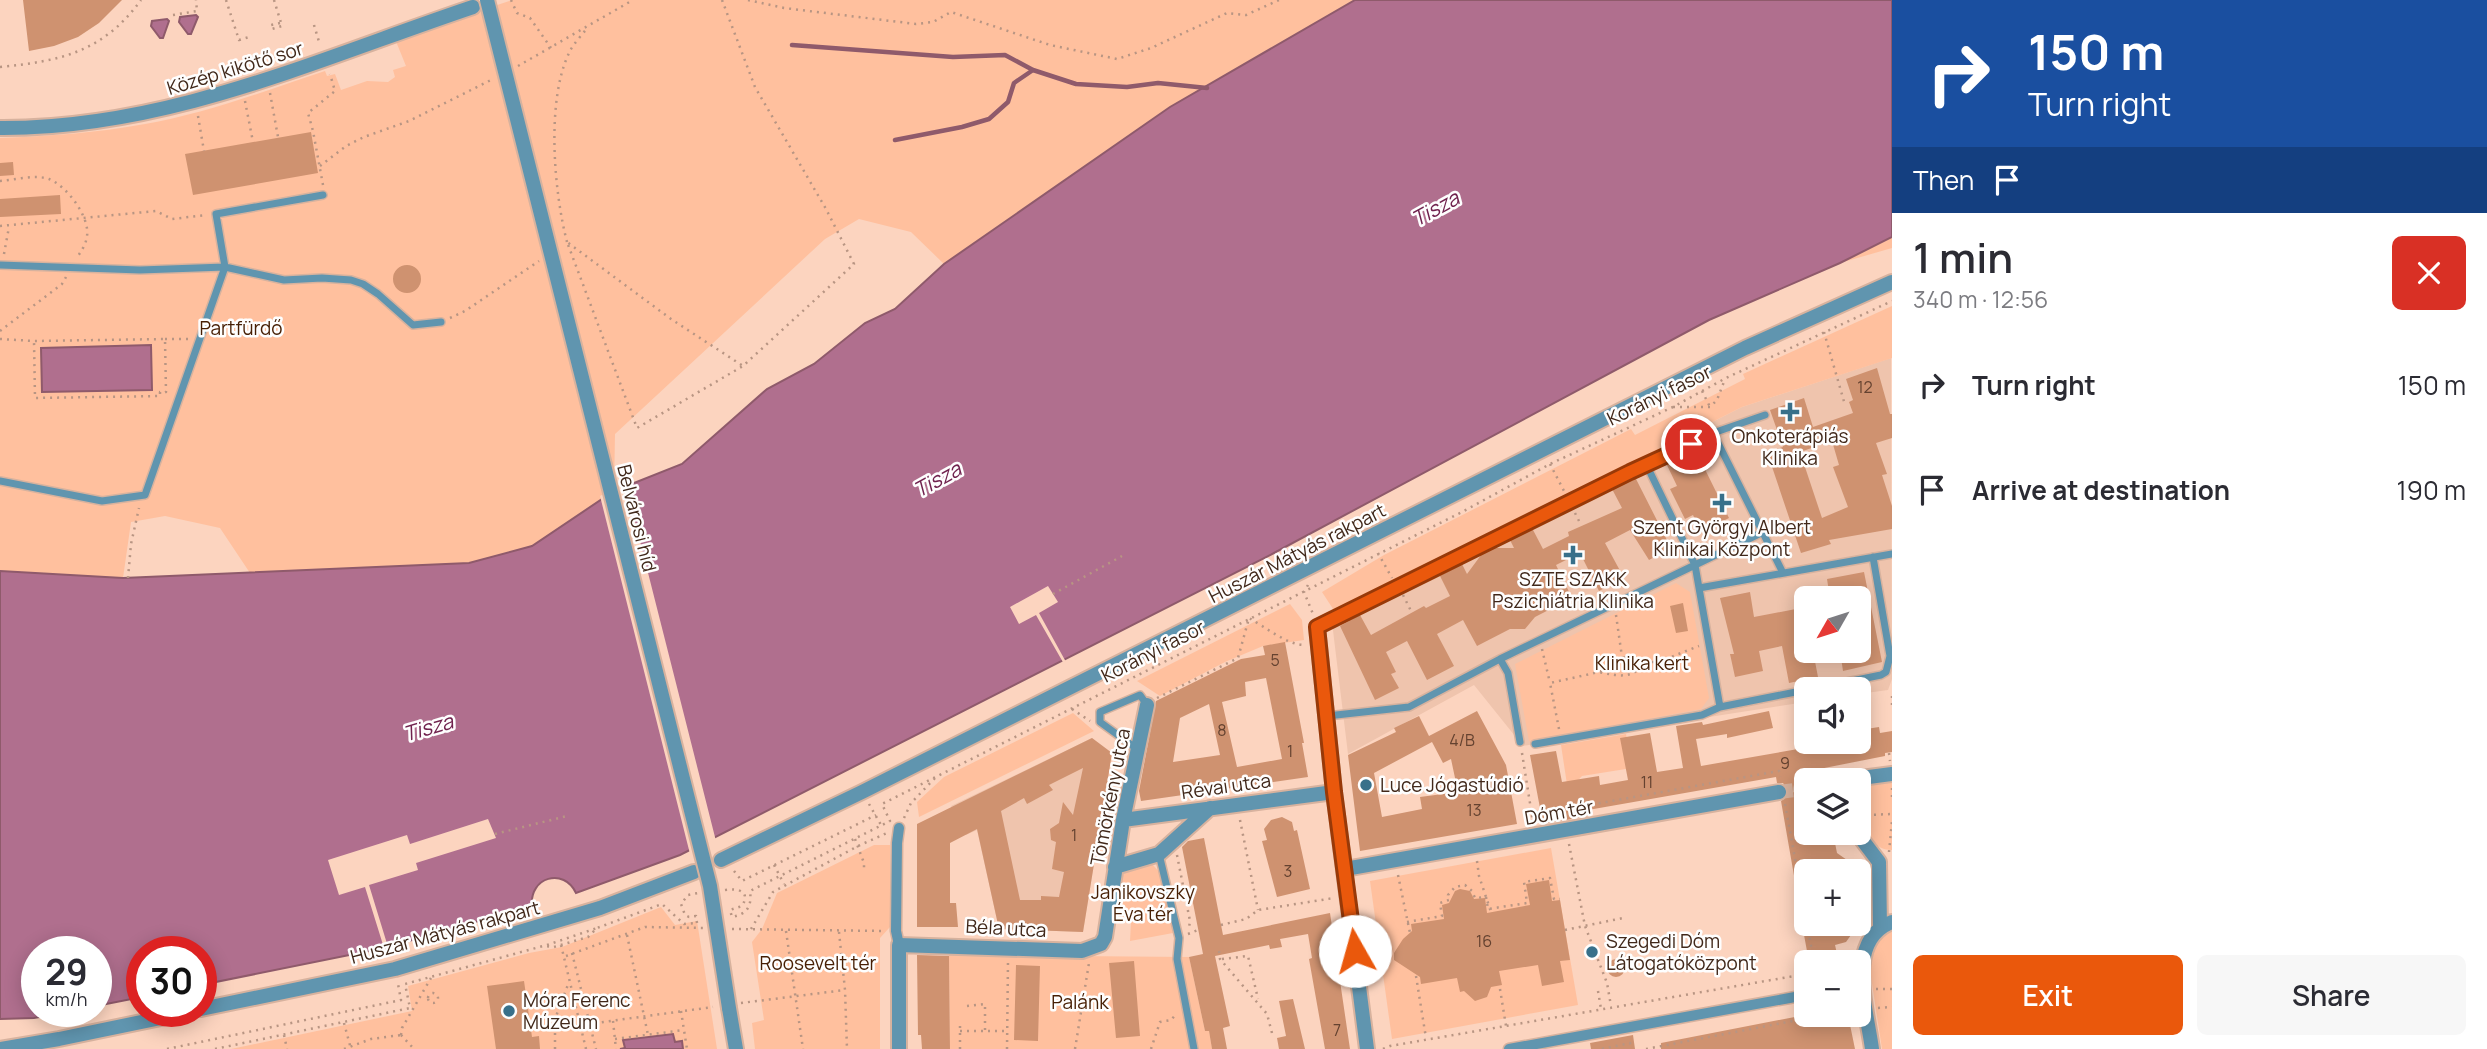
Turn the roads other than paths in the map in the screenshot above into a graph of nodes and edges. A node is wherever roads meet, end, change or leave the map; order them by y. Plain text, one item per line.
1 (488, 0) edge
2 (473, 7) dead end
3 (0, 128) edge
4 (323, 195) road end
5 (0, 265) edge
6 (225, 267) junction
7 (1892, 282) edge
8 (441, 322) dead end
9 (1765, 415) dead end
10 (1713, 433) junction
11 (1647, 466) junction
12 (0, 481) edge
13 (1763, 532) junction
14 (1892, 554) edge
15 (1873, 558) junction
16 (1695, 565) junction
17 (1783, 573) junction
18 (1699, 588) junction
19 (1317, 627) joint
20 (1500, 659) junction
21 (1871, 677) edge
22 (1794, 693) edge
23 (1151, 702) joint
24 (1720, 707) junction
25 (1327, 716) junction
26 (1520, 743) dead end
27 (1535, 744) dead end
28 (1138, 750) junction
29 (1892, 774) edge
30 (1871, 777) edge
31 (1334, 792) junction
32 (1779, 792) tunnel mouth
33 (1211, 807) junction
34 (1123, 820) junction
35 (899, 828) road end
36 (1871, 844) edge
37 (1159, 854) junction
38 (1887, 857) edge
39 (723, 859) road end
40 (1115, 867) junction
41 (1345, 869) junction
42 (694, 872) dead end
43 (1886, 925) edge
44 (1105, 937) joint
45 (899, 945) junction
46 (1864, 950) edge
47 (1794, 997) edge
48 (217, 1006) edge
49 (126, 1026) edge
50 (1868, 1027) edge
51 (1570, 1038) junction
52 (0, 1049) edge
53 (736, 1049) edge
54 (900, 1049) edge
55 (1194, 1049) edge
56 (1367, 1049) edge
57 (1509, 1049) edge
58 (1573, 1049) edge
59 (1872, 1049) edge

1 - 53 street, Belvárosi híd, bridge
2 - 3 street, Közép kikötő sor
4 - 6 lane
5 - 6 lane
6 - 8 lane
6 - 12 lane
7 - 39 street, Huszár Mátyás rakpart
9 - 10 lane
10 - 11 lane
10 - 13 lane
11 - 16 lane
11 - 19 lane
13 - 16 lane
13 - 17 lane
14 - 15 lane
15 - 17 lane
15 - 21 lane
16 - 18 lane
16 - 20 lane
17 - 18 lane
18 - 24 lane
19 - 25 street
20 - 25 lane
20 - 26 lane
22 - 24 lane
23 - 28 street, Tömörkény utca
23 - 28 lane
24 - 27 lane
25 - 31 street
28 - 34 street, Tömörkény utca
29 - 30 street
31 - 33 street, Révai utca
31 - 41 street
32 - 41 street, Dóm tér
33 - 34 street, Révai utca
33 - 37 street
34 - 40 street, Tömörkény utca
35 - 45 street
36 - 38 street
37 - 40 street
37 - 55 lane
38 - 43 street
40 - 44 street, Tömörkény utca
41 - 56 street
42 - 48 street, Huszár Mátyás rakpart
43 - 46 street
44 - 45 street, Béla utca
45 - 54 street
47 - 51 street
49 - 52 street
50 - 59 street
51 - 57 street
51 - 58 street

